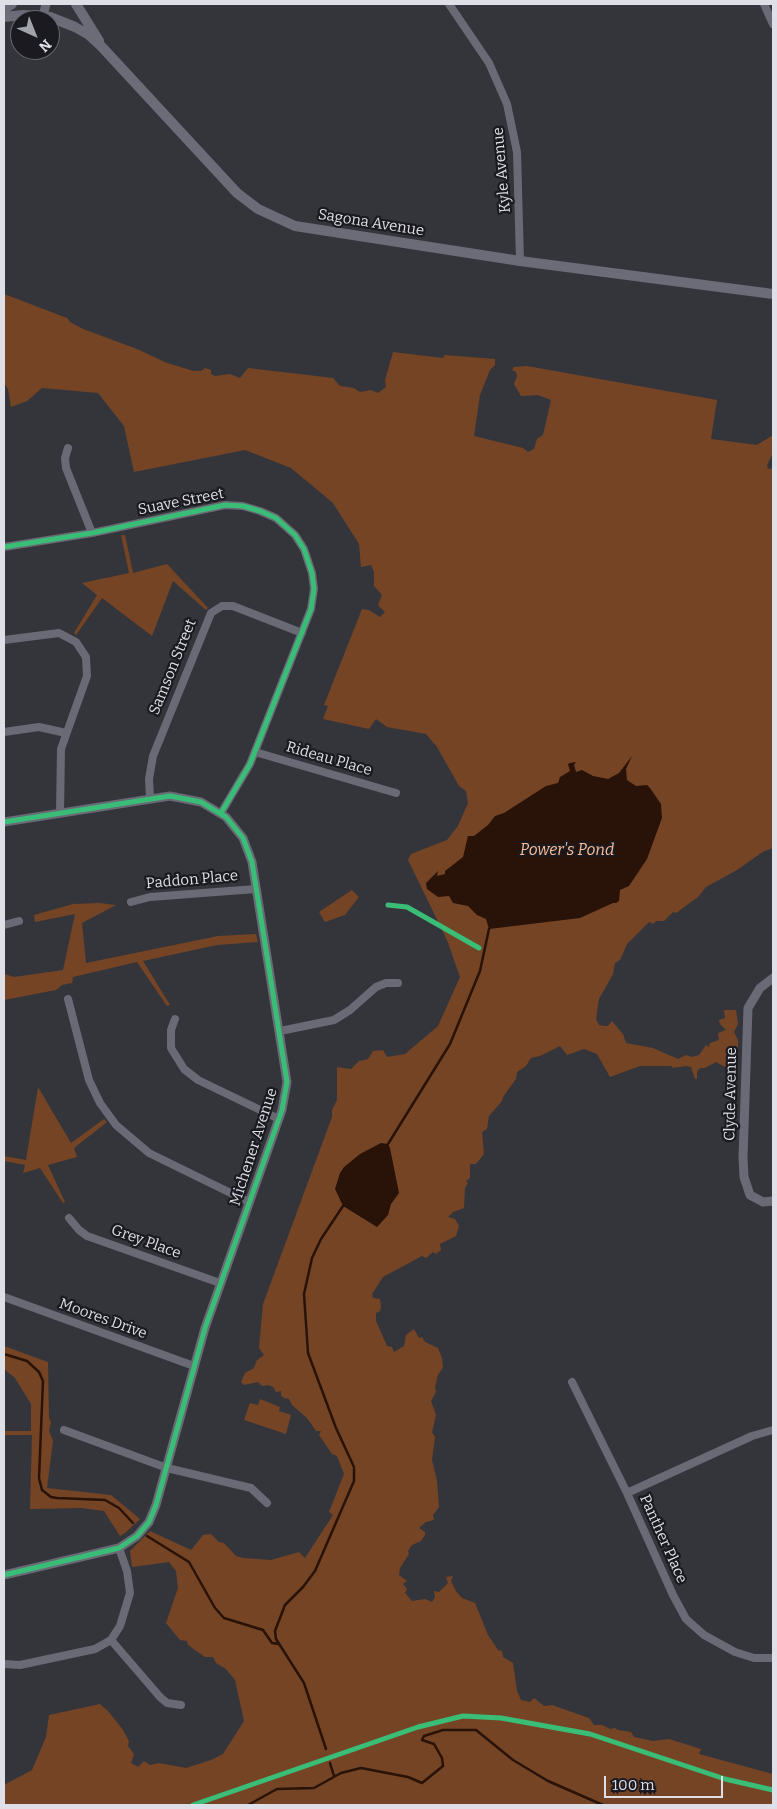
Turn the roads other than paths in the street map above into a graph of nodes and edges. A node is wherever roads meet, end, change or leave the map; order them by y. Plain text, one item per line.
1 (12, 4) edge
2 (76, 4) edge
3 (449, 4) edge
4 (764, 4) edge
5 (4, 9) edge
6 (60, 22) edge
7 (773, 24) edge
8 (102, 46) junction
9 (520, 261) junction
10 (773, 294) edge
11 (68, 448) dead end
12 (92, 533) junction
13 (4, 547) edge
14 (302, 633) junction
15 (4, 640) edge
16 (4, 732) edge
17 (66, 733) junction
18 (255, 752) junction
19 (396, 793) dead end
20 (150, 798) junction
21 (60, 813) junction
22 (221, 813) junction
23 (4, 822) edge
24 (256, 889) junction
25 (131, 902) dead end
26 (19, 921) dead end
27 (4, 925) edge
28 (773, 978) edge
29 (398, 983) dead end
30 (68, 998) dead end
31 (175, 1019) dead end
32 (280, 1031) junction
33 (279, 1119) junction
34 (773, 1201) edge
35 (249, 1202) junction
36 (69, 1218) dead end
37 (220, 1283) junction
38 (4, 1296) edge
39 (194, 1366) junction
40 (572, 1382) dead end
41 (64, 1430) dead end
42 (773, 1430) edge
43 (167, 1468) junction
44 (627, 1493) junction
45 (267, 1502) dead end
46 (119, 1548) junction
47 (4, 1575) edge
48 (111, 1640) junction
49 (773, 1658) edge
50 (4, 1664) edge
51 (180, 1705) dead end

1 - 5 main road
2 - 8 main road
3 - 9 street, Kyle Avenue
4 - 7 street
6 - 8 main road, Sagona Avenue
8 - 9 main road, Sagona Avenue
9 - 10 main road, Sagona Avenue
11 - 12 street
12 - 13 street, Suave Street
12 - 14 street, Suave Street
14 - 18 street, Suave Street
14 - 20 street, Samson Street
15 - 17 street
16 - 17 street
17 - 21 street
18 - 19 street, Rideau Place
18 - 22 street, Suave Street
20 - 21 street, Michener Avenue
20 - 22 street, Michener Avenue
21 - 23 street, Michener Avenue
22 - 24 street, Michener Avenue
24 - 25 street, Paddon Place
24 - 32 street, Michener Avenue
26 - 27 street
28 - 34 street, Clyde Avenue
29 - 32 street
30 - 35 street
31 - 33 street
32 - 33 street, Michener Avenue
33 - 35 street, Michener Avenue
35 - 37 street, Michener Avenue
36 - 37 street, Grey Place
37 - 39 street, Michener Avenue
38 - 39 street, Moores Drive
39 - 43 street, Michener Avenue
40 - 44 street, Panther Place
41 - 43 street
42 - 44 street
43 - 45 street
43 - 46 street, Michener Avenue
44 - 49 street, Panther Place
46 - 47 street, Michener Avenue
46 - 48 street
48 - 50 street
48 - 51 street

